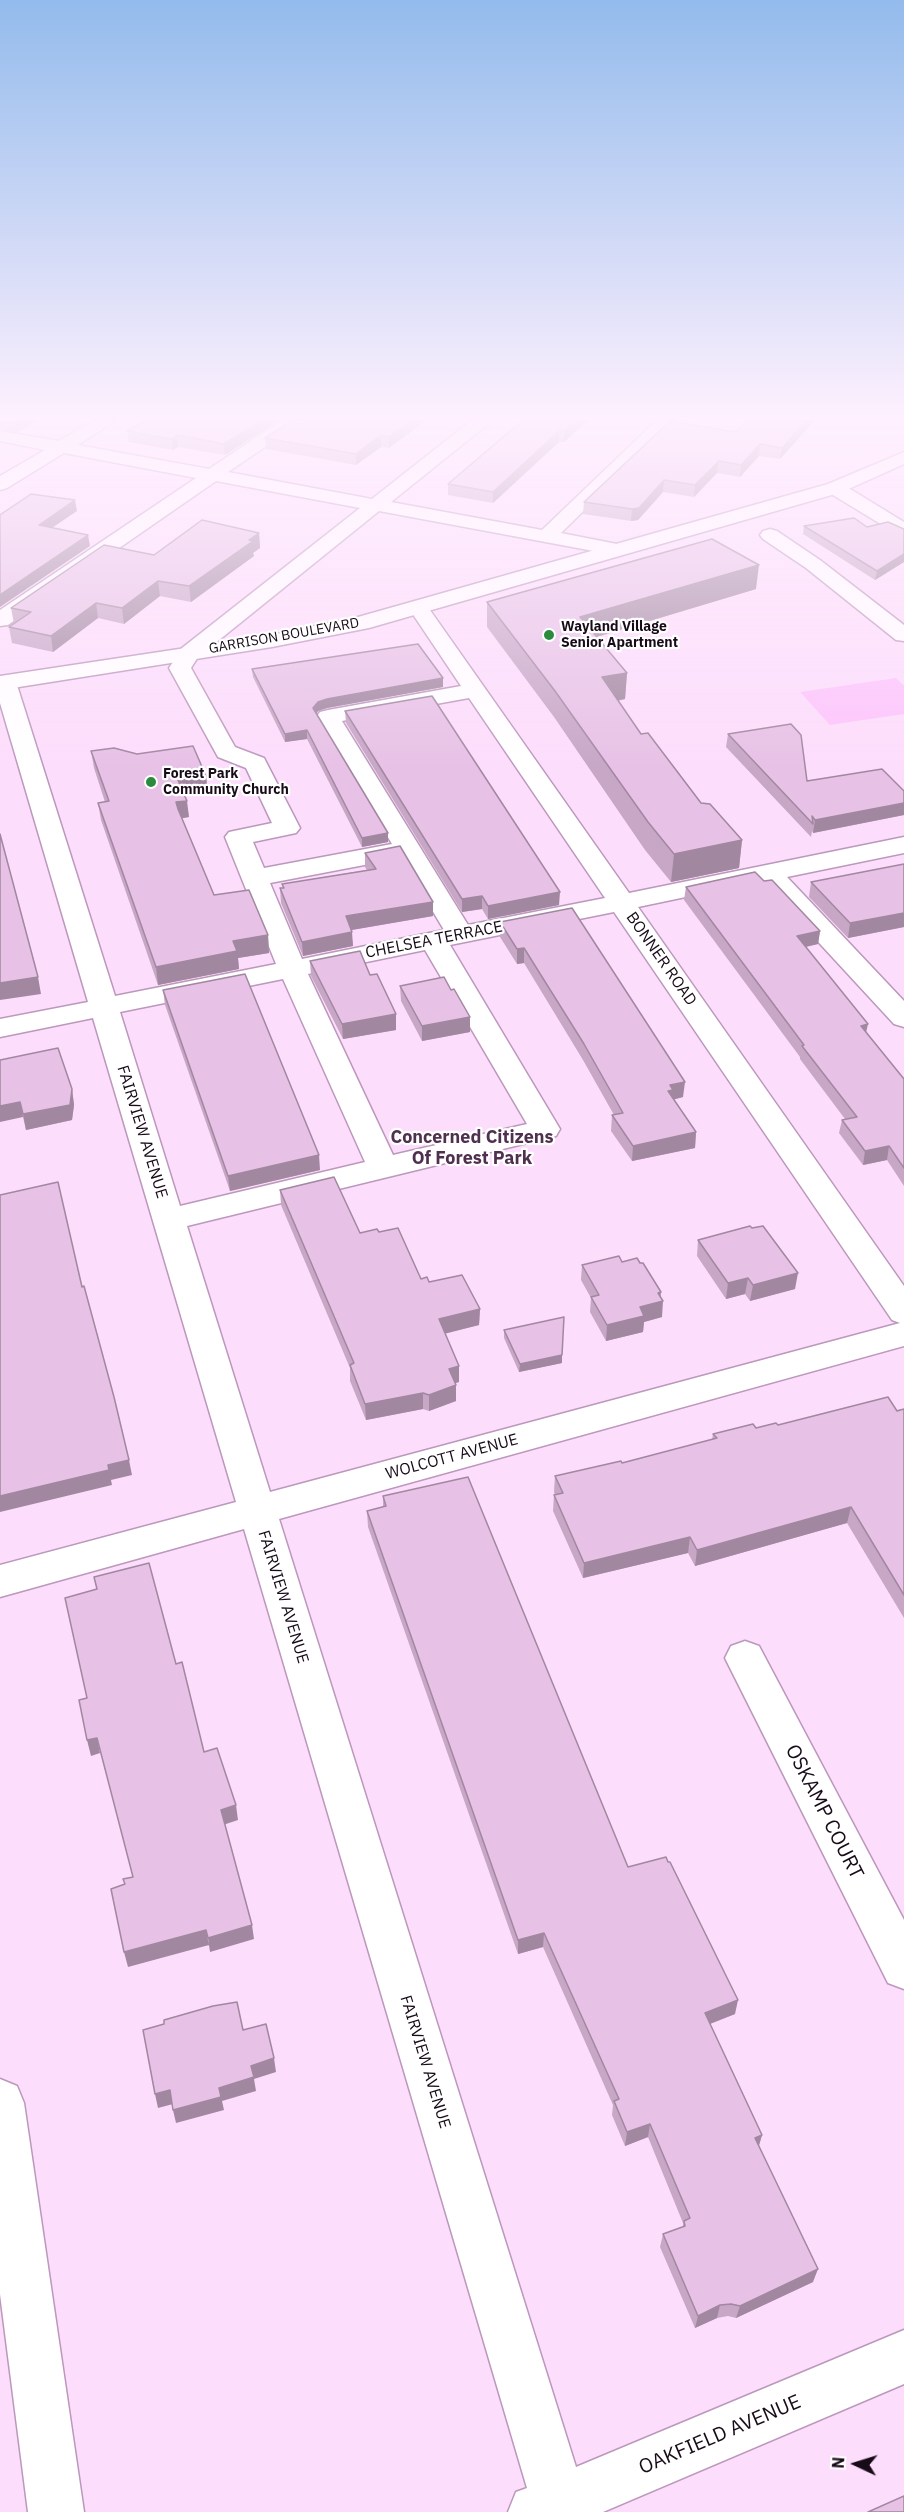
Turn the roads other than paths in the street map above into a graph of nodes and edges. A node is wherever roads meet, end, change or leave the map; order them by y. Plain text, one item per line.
1 (121, 537) edge
2 (335, 537) edge
3 (547, 537) edge
4 (657, 537) edge
5 (773, 537) edge
6 (615, 549) junction
7 (418, 607) junction
8 (0, 620) edge
9 (904, 635) edge
10 (190, 653) junction
11 (3, 683) edge
12 (476, 690) junction
13 (904, 845) edge
14 (408, 849) junction
15 (768, 872) junction
16 (253, 878) junction
17 (622, 902) junction
18 (447, 937) junction
19 (292, 969) junction
20 (104, 1007) junction
21 (904, 1018) edge
22 (0, 1028) edge
23 (383, 1168) junction
24 (169, 1219) junction
25 (904, 1312) edge
26 (904, 1334) edge
27 (257, 1511) junction
28 (0, 1581) edge
29 (745, 1658) dead end
30 (904, 1967) edge
31 (0, 2103) edge
32 (904, 2357) edge
33 (552, 2509) edge
34 (56, 2512) edge

1 - 8 street
2 - 10 street
3 - 6 street
4 - 6 street, GARRISON BOULEVARD
5 - 9 street
6 - 7 street, GARRISON BOULEVARD
7 - 10 street, GARRISON BOULEVARD
7 - 12 street, BONNER ROAD
10 - 11 street, GARRISON BOULEVARD
10 - 16 street
11 - 20 street, FAIRVIEW AVENUE
12 - 14 street
12 - 17 street, BONNER ROAD
13 - 15 street, CHELSEA TERRACE
14 - 16 street
14 - 18 street
15 - 17 street, CHELSEA TERRACE
15 - 21 street
16 - 19 street
17 - 18 street, CHELSEA TERRACE
17 - 25 street, BONNER ROAD
18 - 19 street, CHELSEA TERRACE
18 - 23 street
19 - 20 street, CHELSEA TERRACE
19 - 23 street
20 - 22 street, CHELSEA TERRACE
20 - 24 street, FAIRVIEW AVENUE
23 - 24 street
24 - 27 street, FAIRVIEW AVENUE
26 - 27 street, WOLCOTT AVENUE
27 - 28 street, WOLCOTT AVENUE
27 - 33 street, FAIRVIEW AVENUE
29 - 30 street, OSKAMP COURT
31 - 34 street
32 - 33 street, OAKFIELD AVENUE

